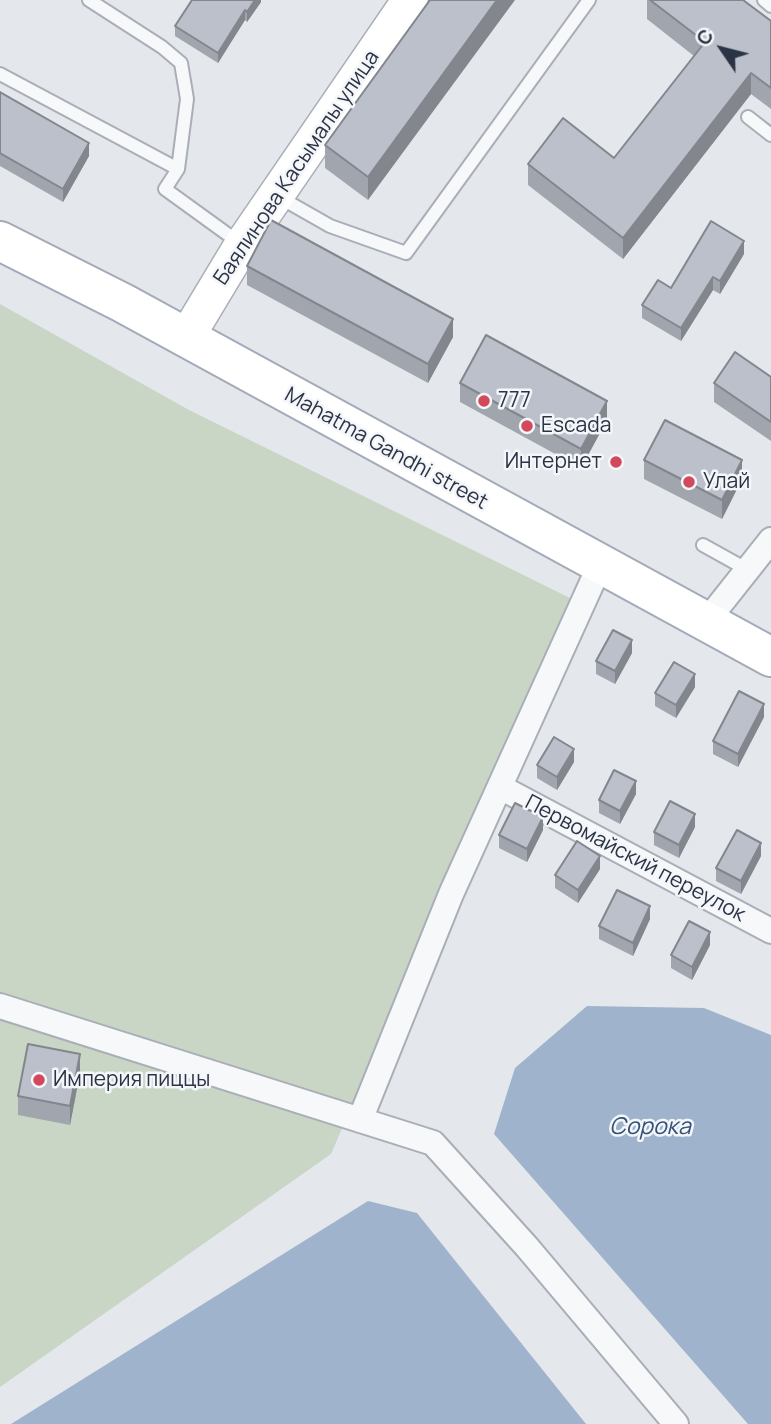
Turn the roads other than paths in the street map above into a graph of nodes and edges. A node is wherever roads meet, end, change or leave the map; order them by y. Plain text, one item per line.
1 (89, 0) edge
2 (410, 0) edge
3 (589, 0) edge
4 (764, 0) edge
5 (771, 6) edge
6 (0, 74) edge
7 (748, 117) dead end
8 (771, 135) edge
9 (178, 169) junction
10 (276, 195) junction
11 (0, 241) edge
12 (242, 245) junction
13 (186, 338) junction
14 (771, 540) edge
15 (703, 545) dead end
16 (600, 565) junction
17 (748, 570) junction
18 (706, 622) junction
19 (771, 657) edge
20 (500, 787) junction
21 (771, 931) edge
22 (0, 1006) edge
23 (360, 1120) junction
24 (676, 1424) edge

1 - 9 lane
2 - 10 main road, Баялинова Касымалы улица
3 - 10 lane
4 - 5 lane
6 - 9 lane
7 - 8 lane
9 - 12 lane
10 - 12 main road, Баялинова Касымалы улица
11 - 13 main road, Mahatma Gandhi street
12 - 13 main road, Баялинова Касымалы улица
13 - 16 main road, Mahatma Gandhi street
14 - 17 street
15 - 17 lane
16 - 18 main road, Mahatma Gandhi street
16 - 20 street
17 - 18 street
18 - 19 main road, Mahatma Gandhi street
20 - 21 street, Первомайский переулок
20 - 23 street
22 - 23 street
23 - 24 street

